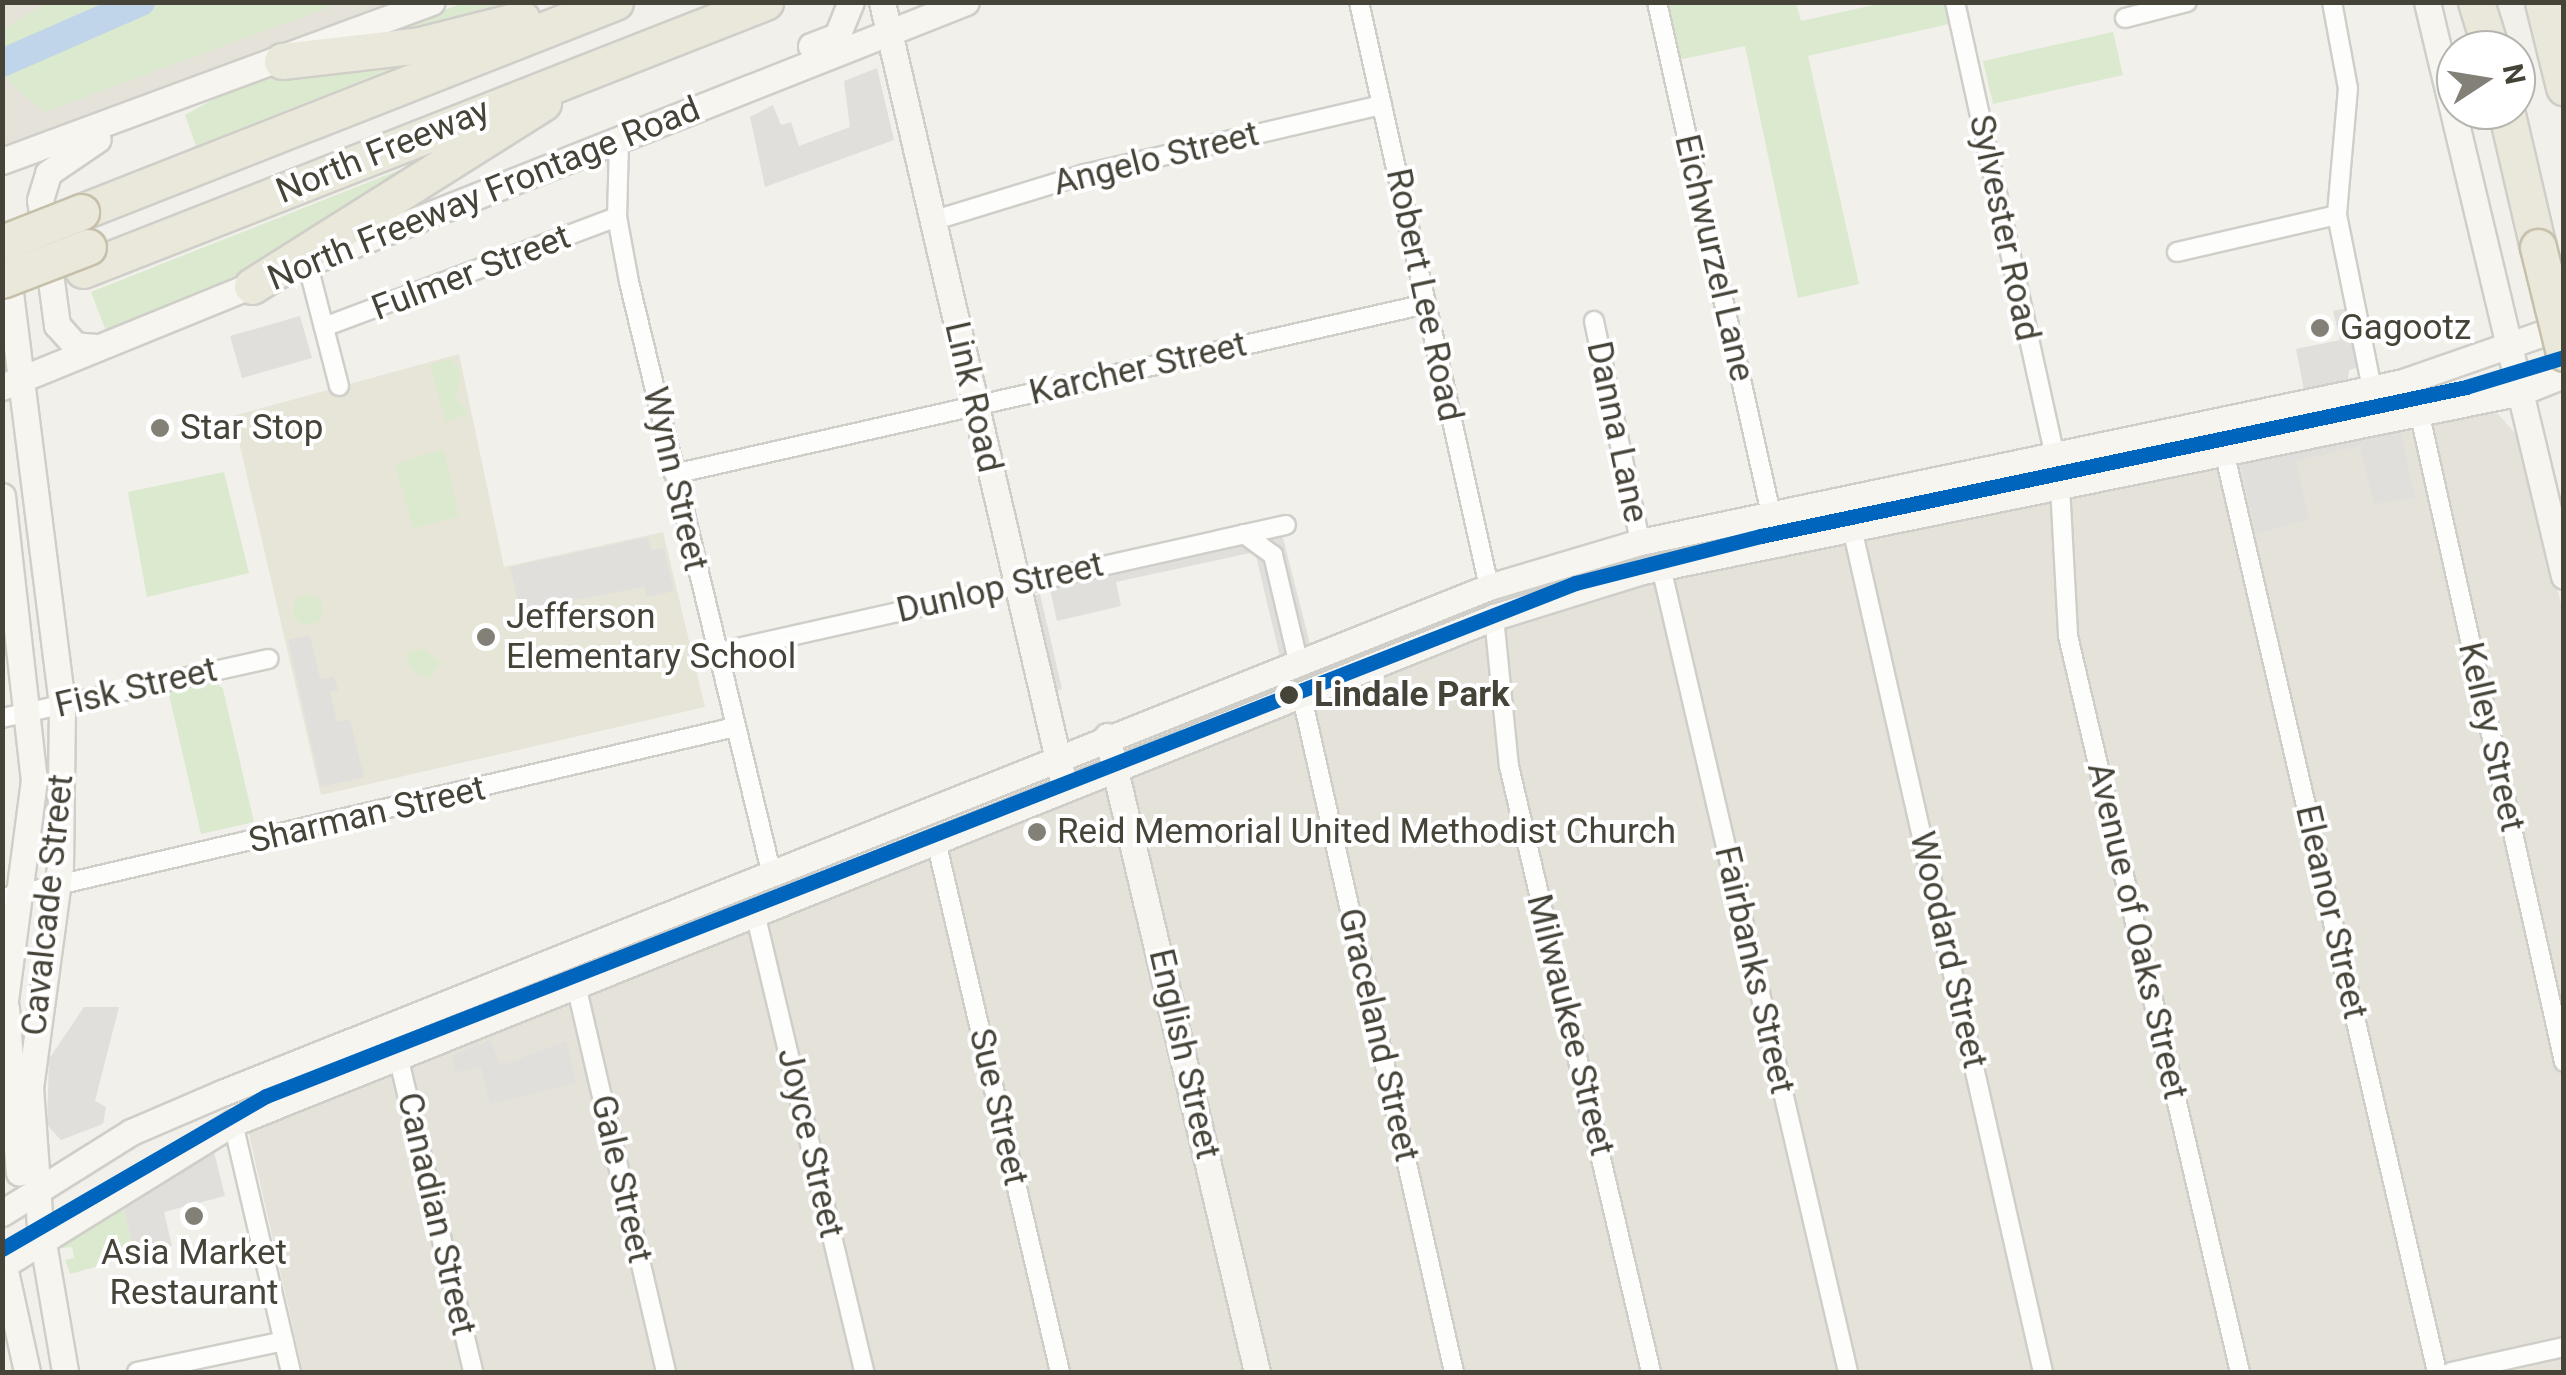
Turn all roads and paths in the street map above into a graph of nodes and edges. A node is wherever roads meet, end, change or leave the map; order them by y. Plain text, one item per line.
1 (432, 2) edge
2 (586, 2) edge
3 (616, 2) edge
4 (697, 2) edge
5 (766, 2) edge
6 (851, 2) edge
7 (882, 2) edge
8 (1359, 2) edge
9 (1656, 2) edge
10 (1955, 2) edge
11 (2188, 2) edge
12 (2332, 2) edge
13 (2427, 2) edge
14 (2476, 2) edge
15 (2490, 2) edge
16 (2543, 2) edge
17 (951, 4) edge
18 (2125, 18) dead end
19 (2485, 30) edge
20 (2491, 30) edge
21 (888, 34) junction
22 (282, 61) junction
23 (575, 75) junction
24 (758, 84) junction
25 (2564, 88) edge
26 (1382, 105) junction
27 (123, 122) junction
28 (2511, 130) edge
29 (618, 142) junction
30 (2, 161) edge
31 (2337, 215) junction
32 (617, 217) junction
33 (932, 221) junction
34 (2, 232) edge
35 (2, 243) edge
36 (84, 243) junction
37 (2177, 252) dead end
38 (310, 270) junction
39 (2, 280) edge
40 (252, 286) junction
41 (1426, 304) junction
42 (2, 306) edge
43 (1594, 321) dead end
44 (2564, 326) edge
45 (324, 327) junction
46 (106, 344) junction
47 (2509, 348) junction
48 (2564, 354) edge
49 (2564, 375) edge
50 (12, 383) edge
51 (338, 386) dead end
52 (2372, 388) junction
53 (2521, 392) junction
54 (975, 406) junction
55 (2419, 411) junction
56 (2224, 451) junction
57 (2054, 453) junction
58 (674, 474) junction
59 (2060, 486) junction
60 (2, 496) edge
61 (1771, 514) junction
62 (1286, 524) dead end
63 (1852, 528) junction
64 (42, 530) junction
65 (1244, 534) junction
66 (6, 538) edge
67 (1640, 542) junction
68 (1661, 567) junction
69 (2564, 576) edge
70 (1016, 584) junction
71 (1488, 587) junction
72 (1494, 617) junction
73 (715, 652) junction
74 (269, 658) dead end
75 (1300, 665) junction
76 (1302, 697) junction
77 (62, 705) junction
78 (30, 712) junction
79 (2, 718) edge
80 (732, 728) junction
81 (1107, 736) junction
82 (1057, 760) junction
83 (1120, 772) junction
84 (1066, 791) junction
85 (936, 841) junction
86 (771, 871) junction
87 (57, 889) junction
88 (13, 896) edge
89 (756, 913) junction
90 (576, 986) junction
91 (4, 1012) edge
92 (398, 1056) junction
93 (2564, 1062) edge
94 (233, 1124) junction
95 (21, 1201) edge
96 (42, 1238) junction
97 (3, 1262) edge
98 (284, 1340) junction
99 (2564, 1348) edge
100 (28, 1372) edge
101 (65, 1372) edge
102 (137, 1372) edge
103 (291, 1372) edge
104 (472, 1372) edge
105 (666, 1372) edge
106 (864, 1372) edge
107 (1060, 1372) edge
108 (1257, 1372) edge
109 (1454, 1372) edge
110 (1652, 1372) edge
111 (1848, 1372) edge
112 (2043, 1372) edge
113 (2240, 1372) edge
114 (2437, 1372) edge
115 (2450, 1372) edge

1 - 22 main road
2 - 22 highway
3 - 36 highway, North Freeway
4 - 36 highway, North Freeway
5 - 23 highway, North Freeway
6 - 24 main road
7 - 21 main road, Link Road
8 - 26 street, Robert Lee Road
9 - 61 street, Eichwurzel Lane
10 - 57 street, Sylvester Road
11 - 18 street
12 - 31 street
13 - 47 main road
14 - 19 highway
15 - 20 highway
16 - 25 highway
17 - 21 main road, North Freeway Frontage Road
21 - 24 main road, North Freeway Frontage Road
21 - 33 main road, Link Road
22 - 27 main road
23 - 36 highway, North Freeway
23 - 40 highway
24 - 29 main road, North Freeway Frontage Road
26 - 33 street, Angelo Street
26 - 41 street, Robert Lee Road
27 - 30 main road
27 - 46 main road
28 - 48 highway, bridge
29 - 32 street, Wynn Street
29 - 38 main road, North Freeway Frontage Road
31 - 37 street
31 - 52 street
32 - 45 street, Fulmer Street
32 - 58 street, Wynn Street
33 - 54 main road, Link Road
34 - 50 main road, Cavalcade Street
35 - 36 highway, North Freeway, bridge
36 - 39 highway, North Freeway, bridge
36 - 42 highway, North Freeway
38 - 40 main road, North Freeway Frontage Road
38 - 45 street
40 - 46 main road, North Freeway Frontage Road
41 - 54 street, Karcher Street
41 - 71 street, Robert Lee Road
43 - 67 street, Danna Lane
44 - 47 main road
45 - 51 street
46 - 50 main road, North Freeway Frontage Road
47 - 52 main road
47 - 53 main road
49 - 53 main road
50 - 64 main road, Cavalcade Street
52 - 57 main road
53 - 55 main road
53 - 69 main road
54 - 58 street, Karcher Street
54 - 70 main road, Link Road
55 - 56 main road
55 - 93 street, Kelley Street
56 - 59 main road
56 - 114 street, Eleanor Street
57 - 61 main road
58 - 73 street, Wynn Street
59 - 63 main road
59 - 113 street, Avenue of Oaks Street
60 - 66 main road, Cavalcade Street
61 - 67 main road
62 - 65 street, Dunlop Street
63 - 68 main road
63 - 112 street, Woodard Street
64 - 66 street
64 - 77 main road, Cavalcade Street
65 - 70 street, Dunlop Street
65 - 75 street
66 - 78 main road, Cavalcade Street
67 - 71 main road
68 - 72 main road
68 - 111 street, Fairbanks Street
70 - 73 street, Dunlop Street
70 - 82 main road, Link Road
71 - 75 main road
72 - 76 main road
72 - 110 street, Milwaukee Street
73 - 80 street, Wynn Street
74 - 77 street, Fisk Street
75 - 81 main road
76 - 83 main road
76 - 109 street, Graceland Street
77 - 78 street, Fisk Street
77 - 87 main road, Cavalcade Street
78 - 79 street, Fisk Street
78 - 88 main road, Cavalcade Street
80 - 86 street, Wynn Street
80 - 87 street, Sharman Street
81 - 82 main road
81 - 83 main road, English Street
82 - 84 main road, Link Road
82 - 86 main road
83 - 84 main road
83 - 108 main road, English Street
84 - 85 main road
85 - 89 main road
85 - 107 street, Sue Street
86 - 95 main road
87 - 88 street, Sharman Street
87 - 95 main road, Cavalcade Street
88 - 91 main road, Cavalcade Street
89 - 90 main road
89 - 106 street, Joyce Street
90 - 92 main road
90 - 105 street, Gale Street
91 - 95 main road, Cavalcade Street
92 - 94 main road
92 - 104 street, Canadian Street
94 - 96 main road
94 - 98 street
95 - 96 main road
96 - 97 main road
96 - 101 main road
97 - 100 main road
98 - 102 street
98 - 103 street
99 - 115 street

